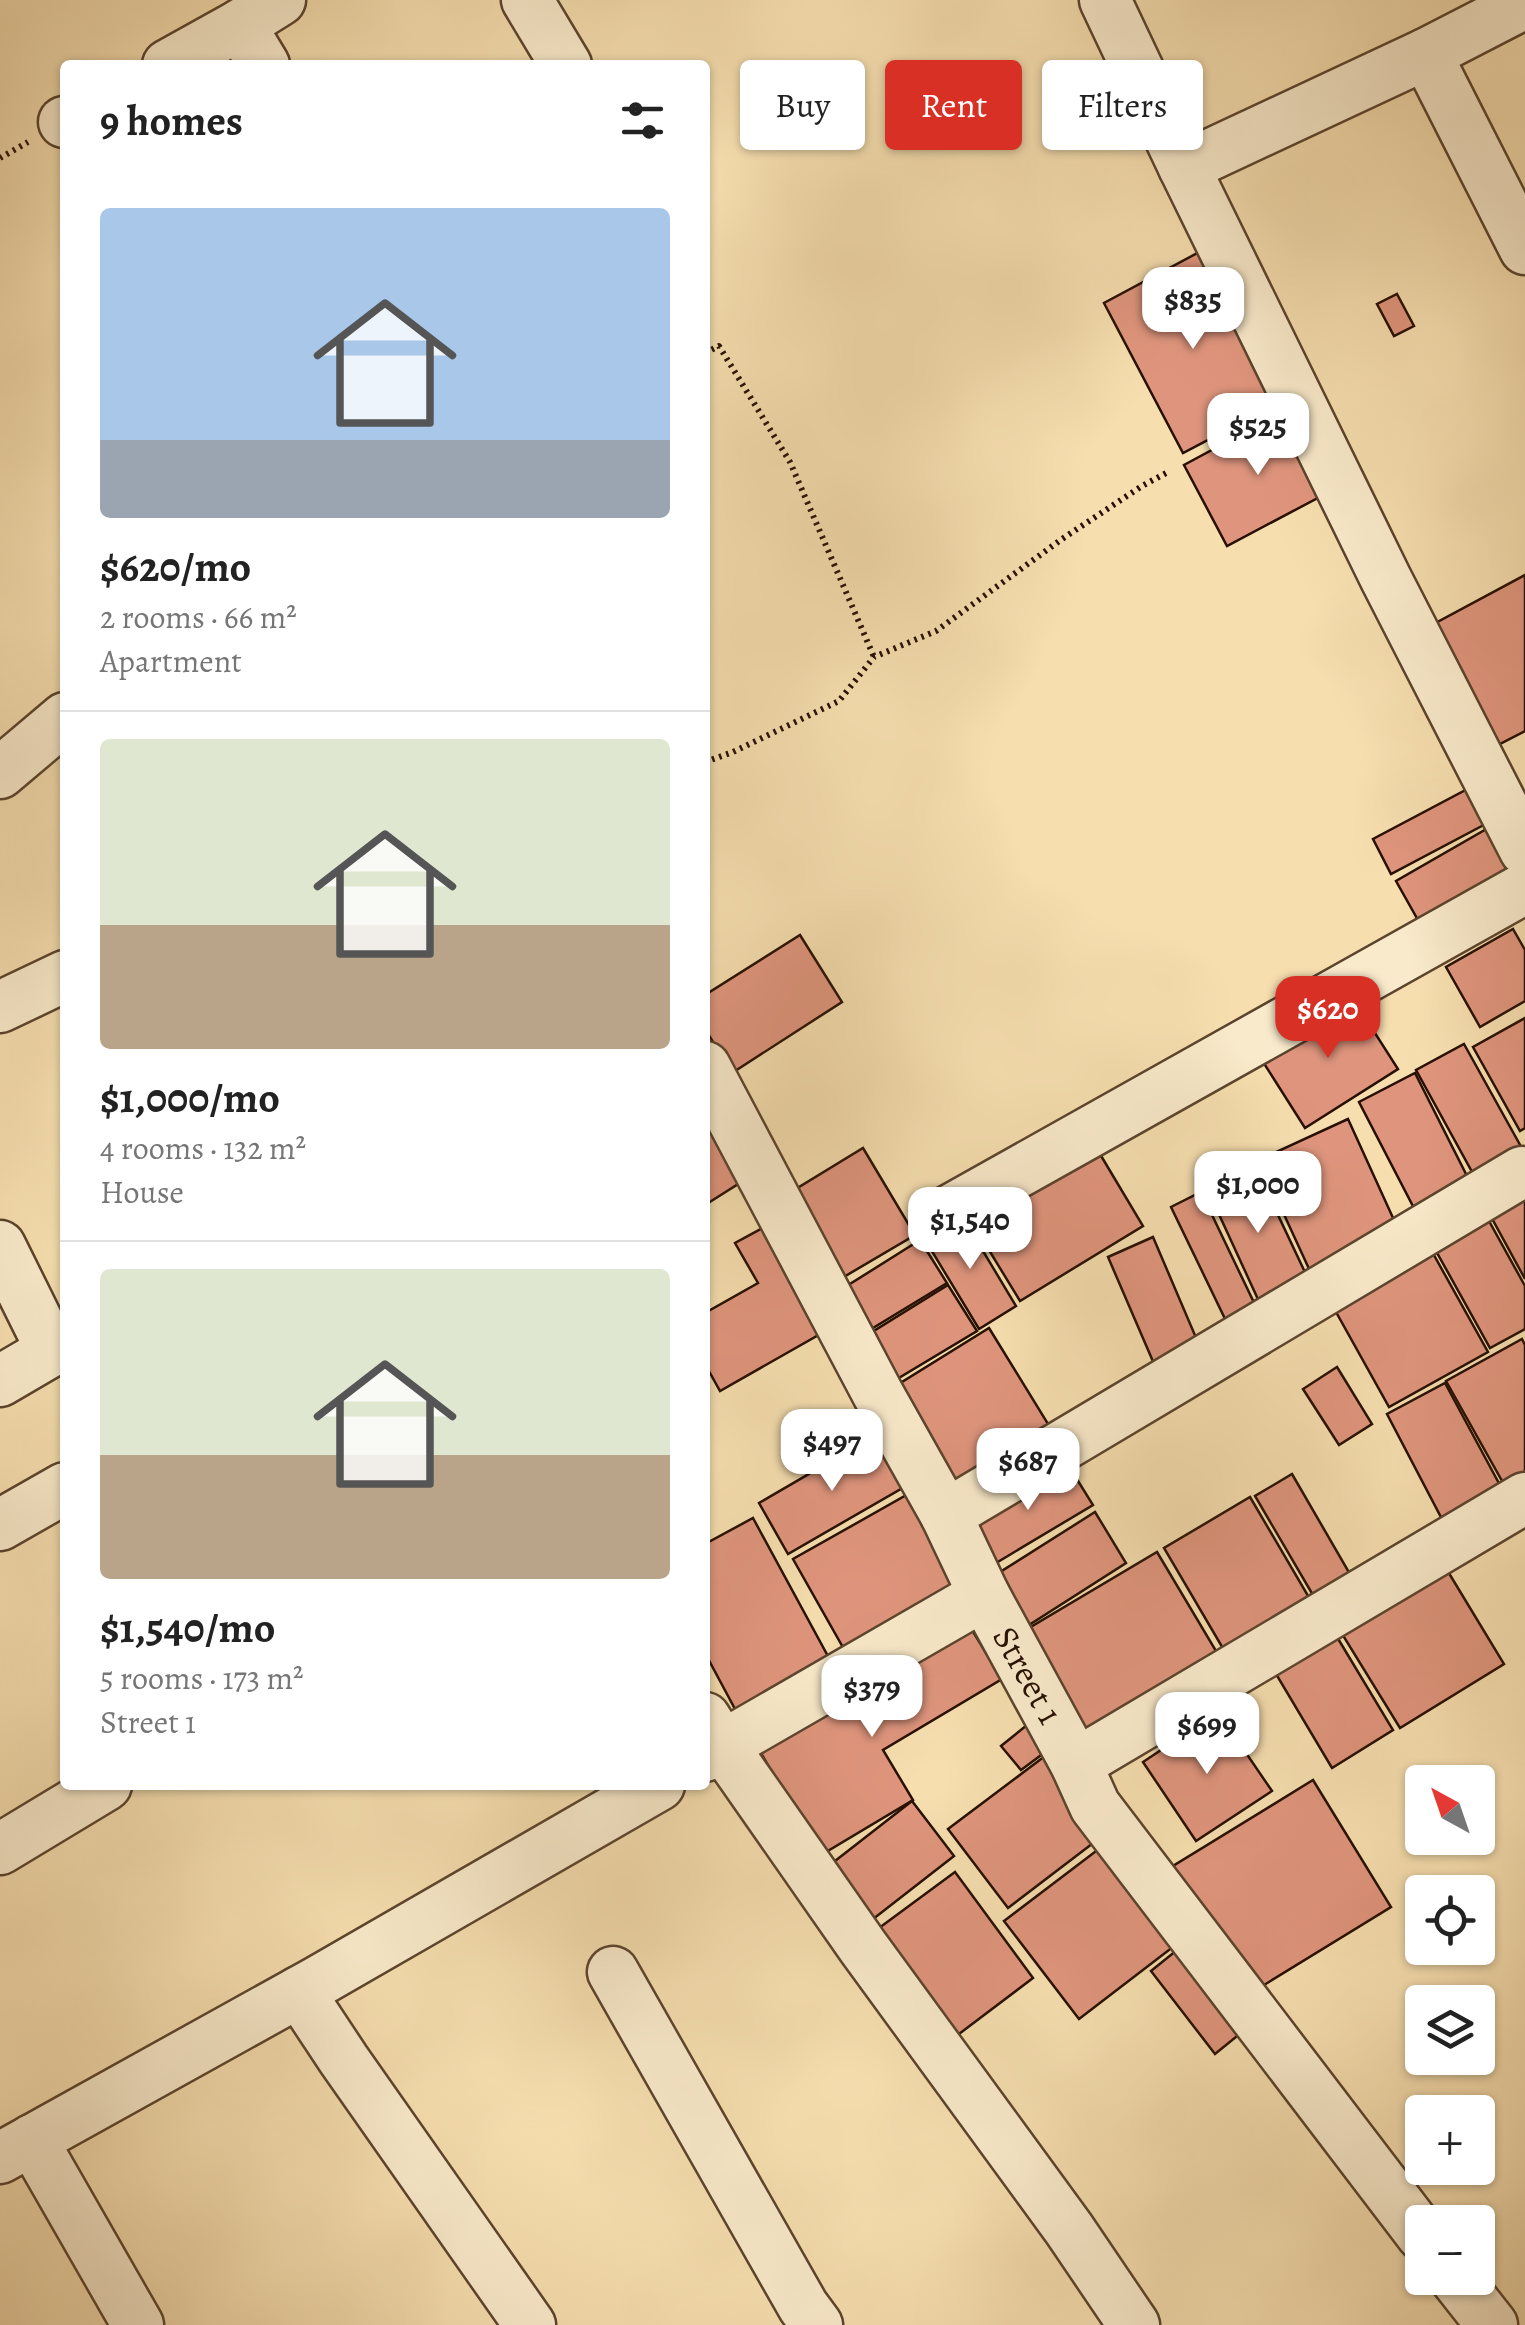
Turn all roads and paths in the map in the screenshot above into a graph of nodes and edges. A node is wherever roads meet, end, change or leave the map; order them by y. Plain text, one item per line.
1 (527, 0) edge
2 (1104, 0) edge
3 (1525, 2) edge
4 (261, 30) edge
5 (1426, 54) junction
6 (181, 60) edge
7 (563, 60) edge
8 (1184, 166) junction
9 (1525, 249) edge
10 (710, 350) edge
11 (1168, 472) dead end
12 (874, 656) junction
13 (60, 722) edge
14 (710, 760) edge
15 (0, 772) edge
16 (1525, 850) edge
17 (1525, 888) edge
18 (60, 978) edge
19 (0, 1007) edge
20 (710, 1077) edge
21 (1522, 1172) dead end
22 (949, 1211) dead end
23 (0, 1246) edge
24 (58, 1347) edge
25 (0, 1381) edge
26 (60, 1491) edge
27 (1525, 1498) edge
28 (946, 1515) junction
29 (0, 1526) edge
30 (984, 1595) junction
31 (710, 1740) edge
32 (1076, 1764) junction
33 (98, 1790) edge
34 (650, 1790) edge
35 (0, 1848) edge
36 (613, 1972) dead end
37 (300, 1992) junction
38 (16, 2149) edge
39 (1405, 2213) edge
40 (1468, 2295) edge
41 (138, 2325) edge
42 (530, 2325) edge
43 (817, 2325) edge
44 (1134, 2325) edge
45 (1492, 2325) edge

1 - 7 street
2 - 8 street
3 - 5 street
4 - 6 street
5 - 8 street
5 - 9 street
8 - 16 street
10 - 12 path
11 - 12 path
12 - 14 path
13 - 15 street
17 - 22 street
18 - 19 street
20 - 28 street, Street 1
21 - 28 street
23 - 24 street
24 - 25 street
26 - 29 street
27 - 32 street
28 - 30 street, Street 1
30 - 31 street
30 - 32 street, Street 1
31 - 44 street
32 - 39 street, Street 1
33 - 35 street
34 - 37 street
36 - 43 street
37 - 38 street
37 - 42 street
38 - 41 street
40 - 45 street

